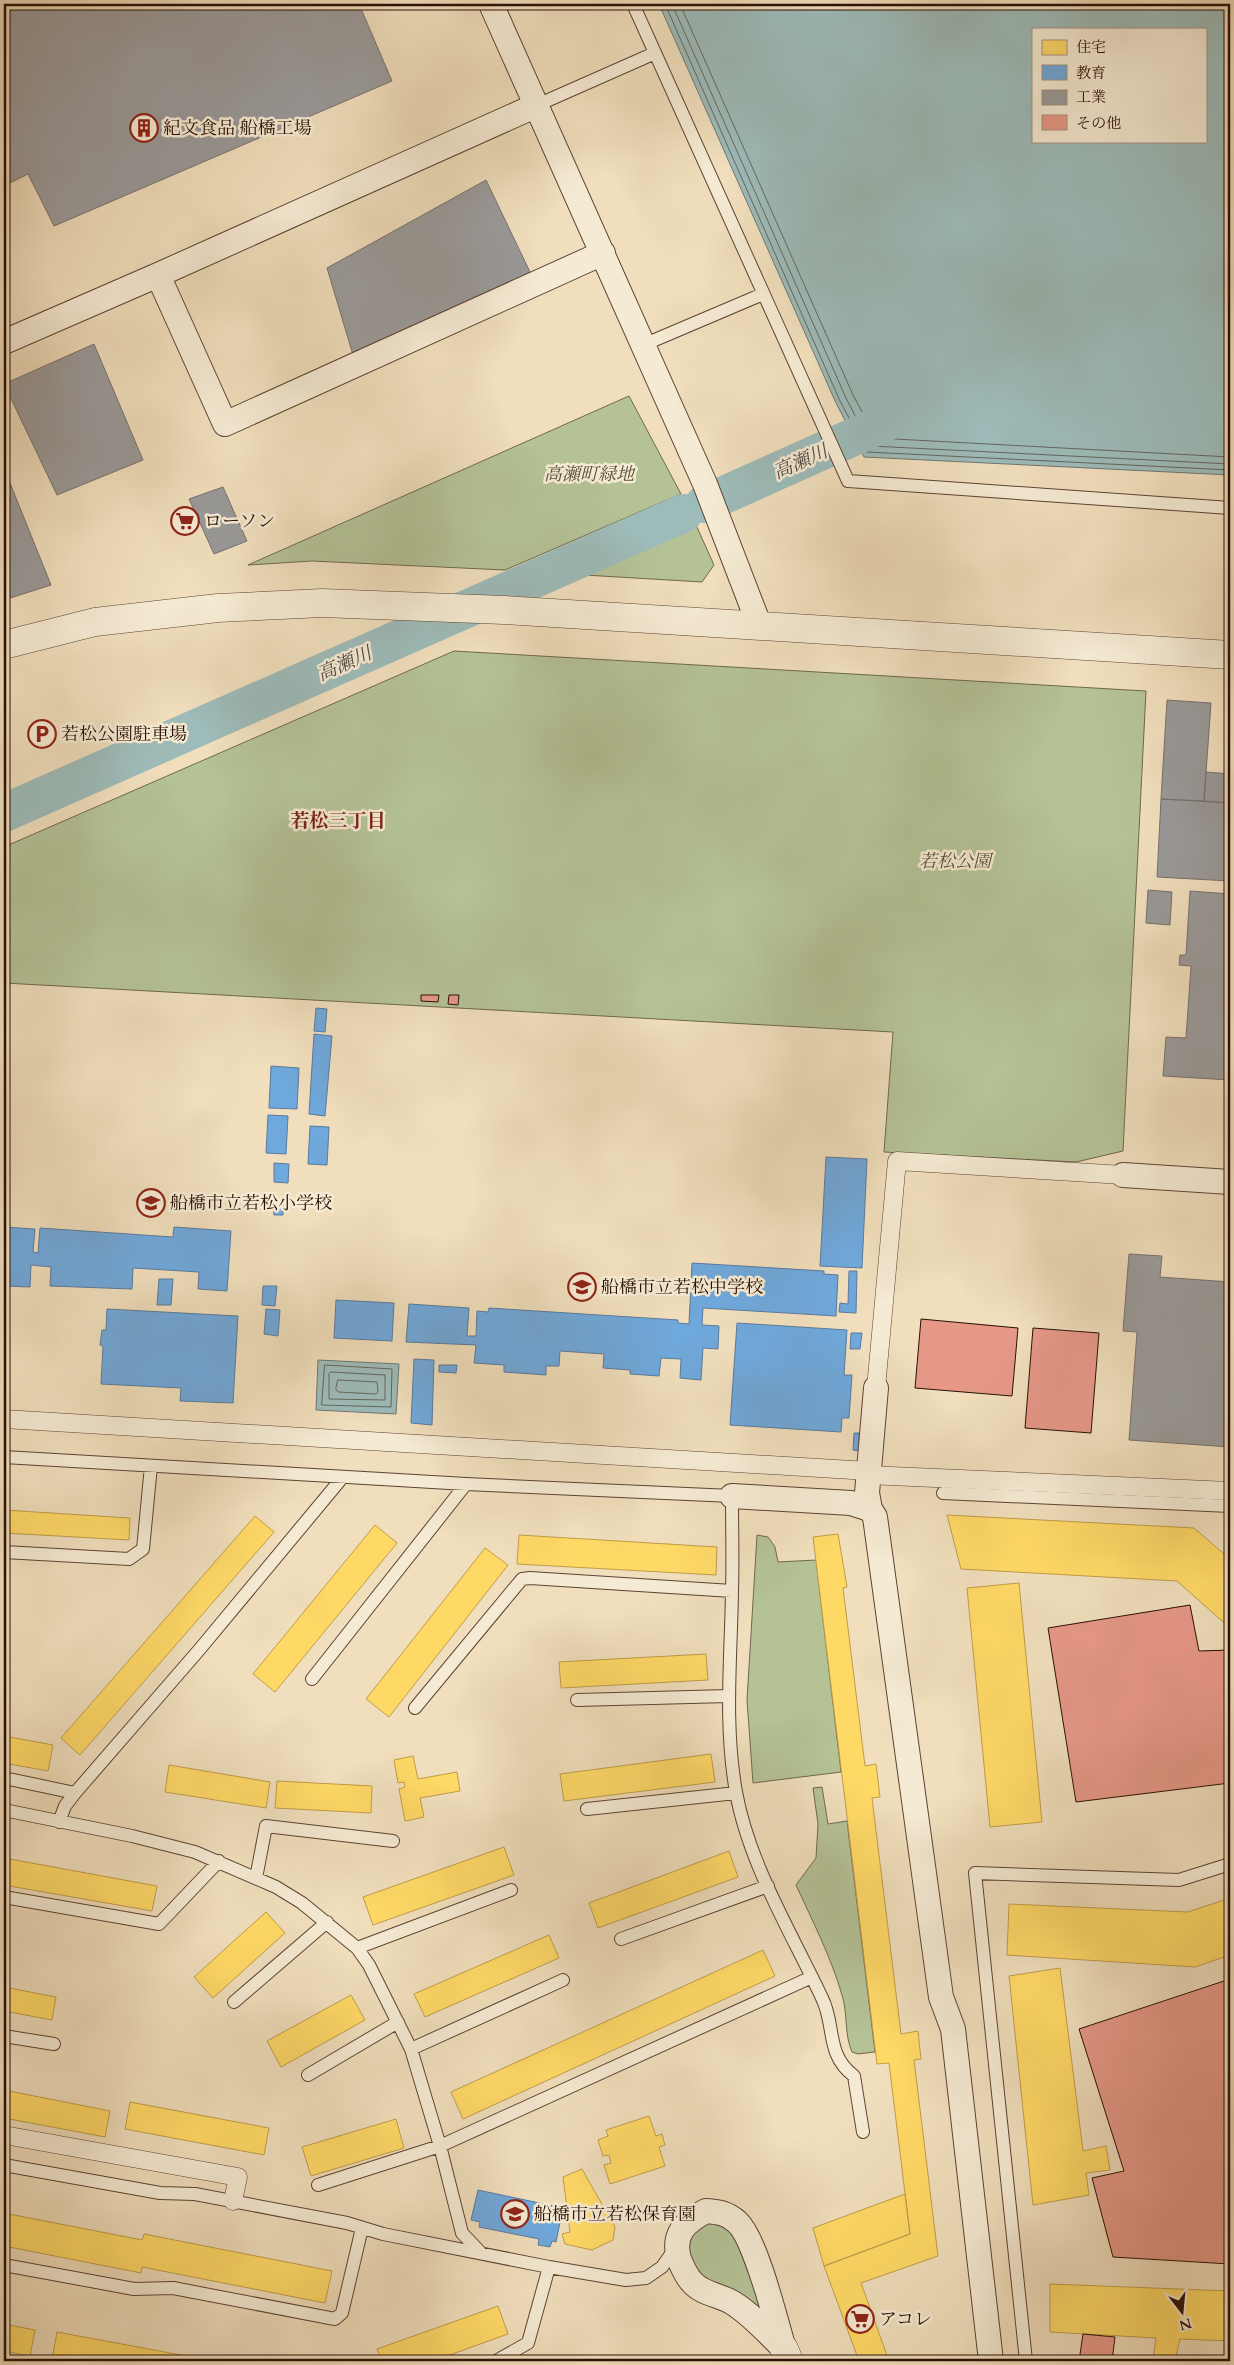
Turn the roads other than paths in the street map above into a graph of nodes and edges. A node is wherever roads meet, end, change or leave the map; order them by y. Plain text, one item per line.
1 (491, 4) edge
2 (633, 4) edge
3 (655, 53) junction
4 (535, 106) junction
5 (603, 253) junction
6 (158, 275) junction
7 (763, 294) junction
8 (4, 342) edge
9 (643, 345) junction
10 (1230, 508) edge
11 (760, 627) junction
12 (4, 645) edge
13 (1230, 655) edge
14 (1123, 1175) joint
15 (1230, 1182) edge
16 (876, 1388) joint
17 (4, 1419) edge
18 (4, 1457) edge
19 (151, 1466) junction
20 (868, 1473) junction
21 (342, 1478) junction
22 (466, 1484) junction
23 (1230, 1491) edge
24 (943, 1493) dead end
25 (732, 1496) junction
26 (1230, 1506) edge
27 (870, 1509) junction
28 (4, 1552) edge
29 (732, 1590) junction
30 (312, 1679) dead end
31 (728, 1696) junction
32 (578, 1700) dead end
33 (416, 1708) dead end
34 (4, 1778) edge
35 (75, 1793) junction
36 (736, 1793) junction
37 (587, 1809) dead end
38 (4, 1810) edge
39 (59, 1822) junction
40 (393, 1841) dead end
41 (219, 1861) junction
42 (1230, 1864) edge
43 (256, 1878) junction
44 (768, 1886) junction
45 (511, 1890) dead end
46 (4, 1897) edge
47 (326, 1922) junction
48 (621, 1939) dead end
49 (357, 1948) junction
50 (812, 1977) junction
51 (563, 1980) dead end
52 (234, 2002) dead end
53 (398, 2022) junction
54 (4, 2036) edge
55 (54, 2044) dead end
56 (410, 2049) junction
57 (308, 2075) dead end
58 (863, 2132) dead end
59 (4, 2135) edge
60 (440, 2146) junction
61 (4, 2165) edge
62 (318, 2185) dead end
63 (233, 2202) junction
64 (362, 2228) junction
65 (676, 2247) junction
66 (480, 2252) junction
67 (4, 2265) edge
68 (549, 2267) junction
69 (786, 2355) edge
70 (496, 2361) edge
71 (991, 2361) edge
72 (1026, 2361) edge

1 - 4 street
2 - 3 lane
3 - 4 lane
3 - 7 lane
4 - 5 street
4 - 6 street
5 - 6 street
5 - 9 street
6 - 8 street
7 - 9 lane
7 - 10 lane
9 - 11 street
11 - 12 street
11 - 13 street
14 - 15 street
14 - 16 street
16 - 20 street
17 - 20 street
18 - 19 lane
19 - 21 lane
19 - 28 lane
20 - 23 street
20 - 27 street
21 - 22 lane
21 - 35 lane
22 - 25 lane
22 - 30 lane
24 - 26 lane
25 - 27 street
25 - 29 lane
27 - 71 street
29 - 31 lane
29 - 33 lane
31 - 32 lane
31 - 36 lane
34 - 35 lane
35 - 39 lane
36 - 37 lane
36 - 44 lane
38 - 39 lane
39 - 41 lane
40 - 43 lane
41 - 43 lane
41 - 46 lane
42 - 72 lane
43 - 47 lane
44 - 48 lane
44 - 50 lane
45 - 49 lane
47 - 49 lane
47 - 52 lane
49 - 53 lane
50 - 58 lane
50 - 60 lane
51 - 56 lane
53 - 56 lane
53 - 57 lane
54 - 55 lane
56 - 60 lane
59 - 63 street
60 - 62 lane
60 - 66 lane
61 - 63 lane
63 - 64 lane
64 - 66 lane
64 - 67 lane
65 - 68 lane
65 - 69 street
65 - 69 street
66 - 68 lane
68 - 70 lane

